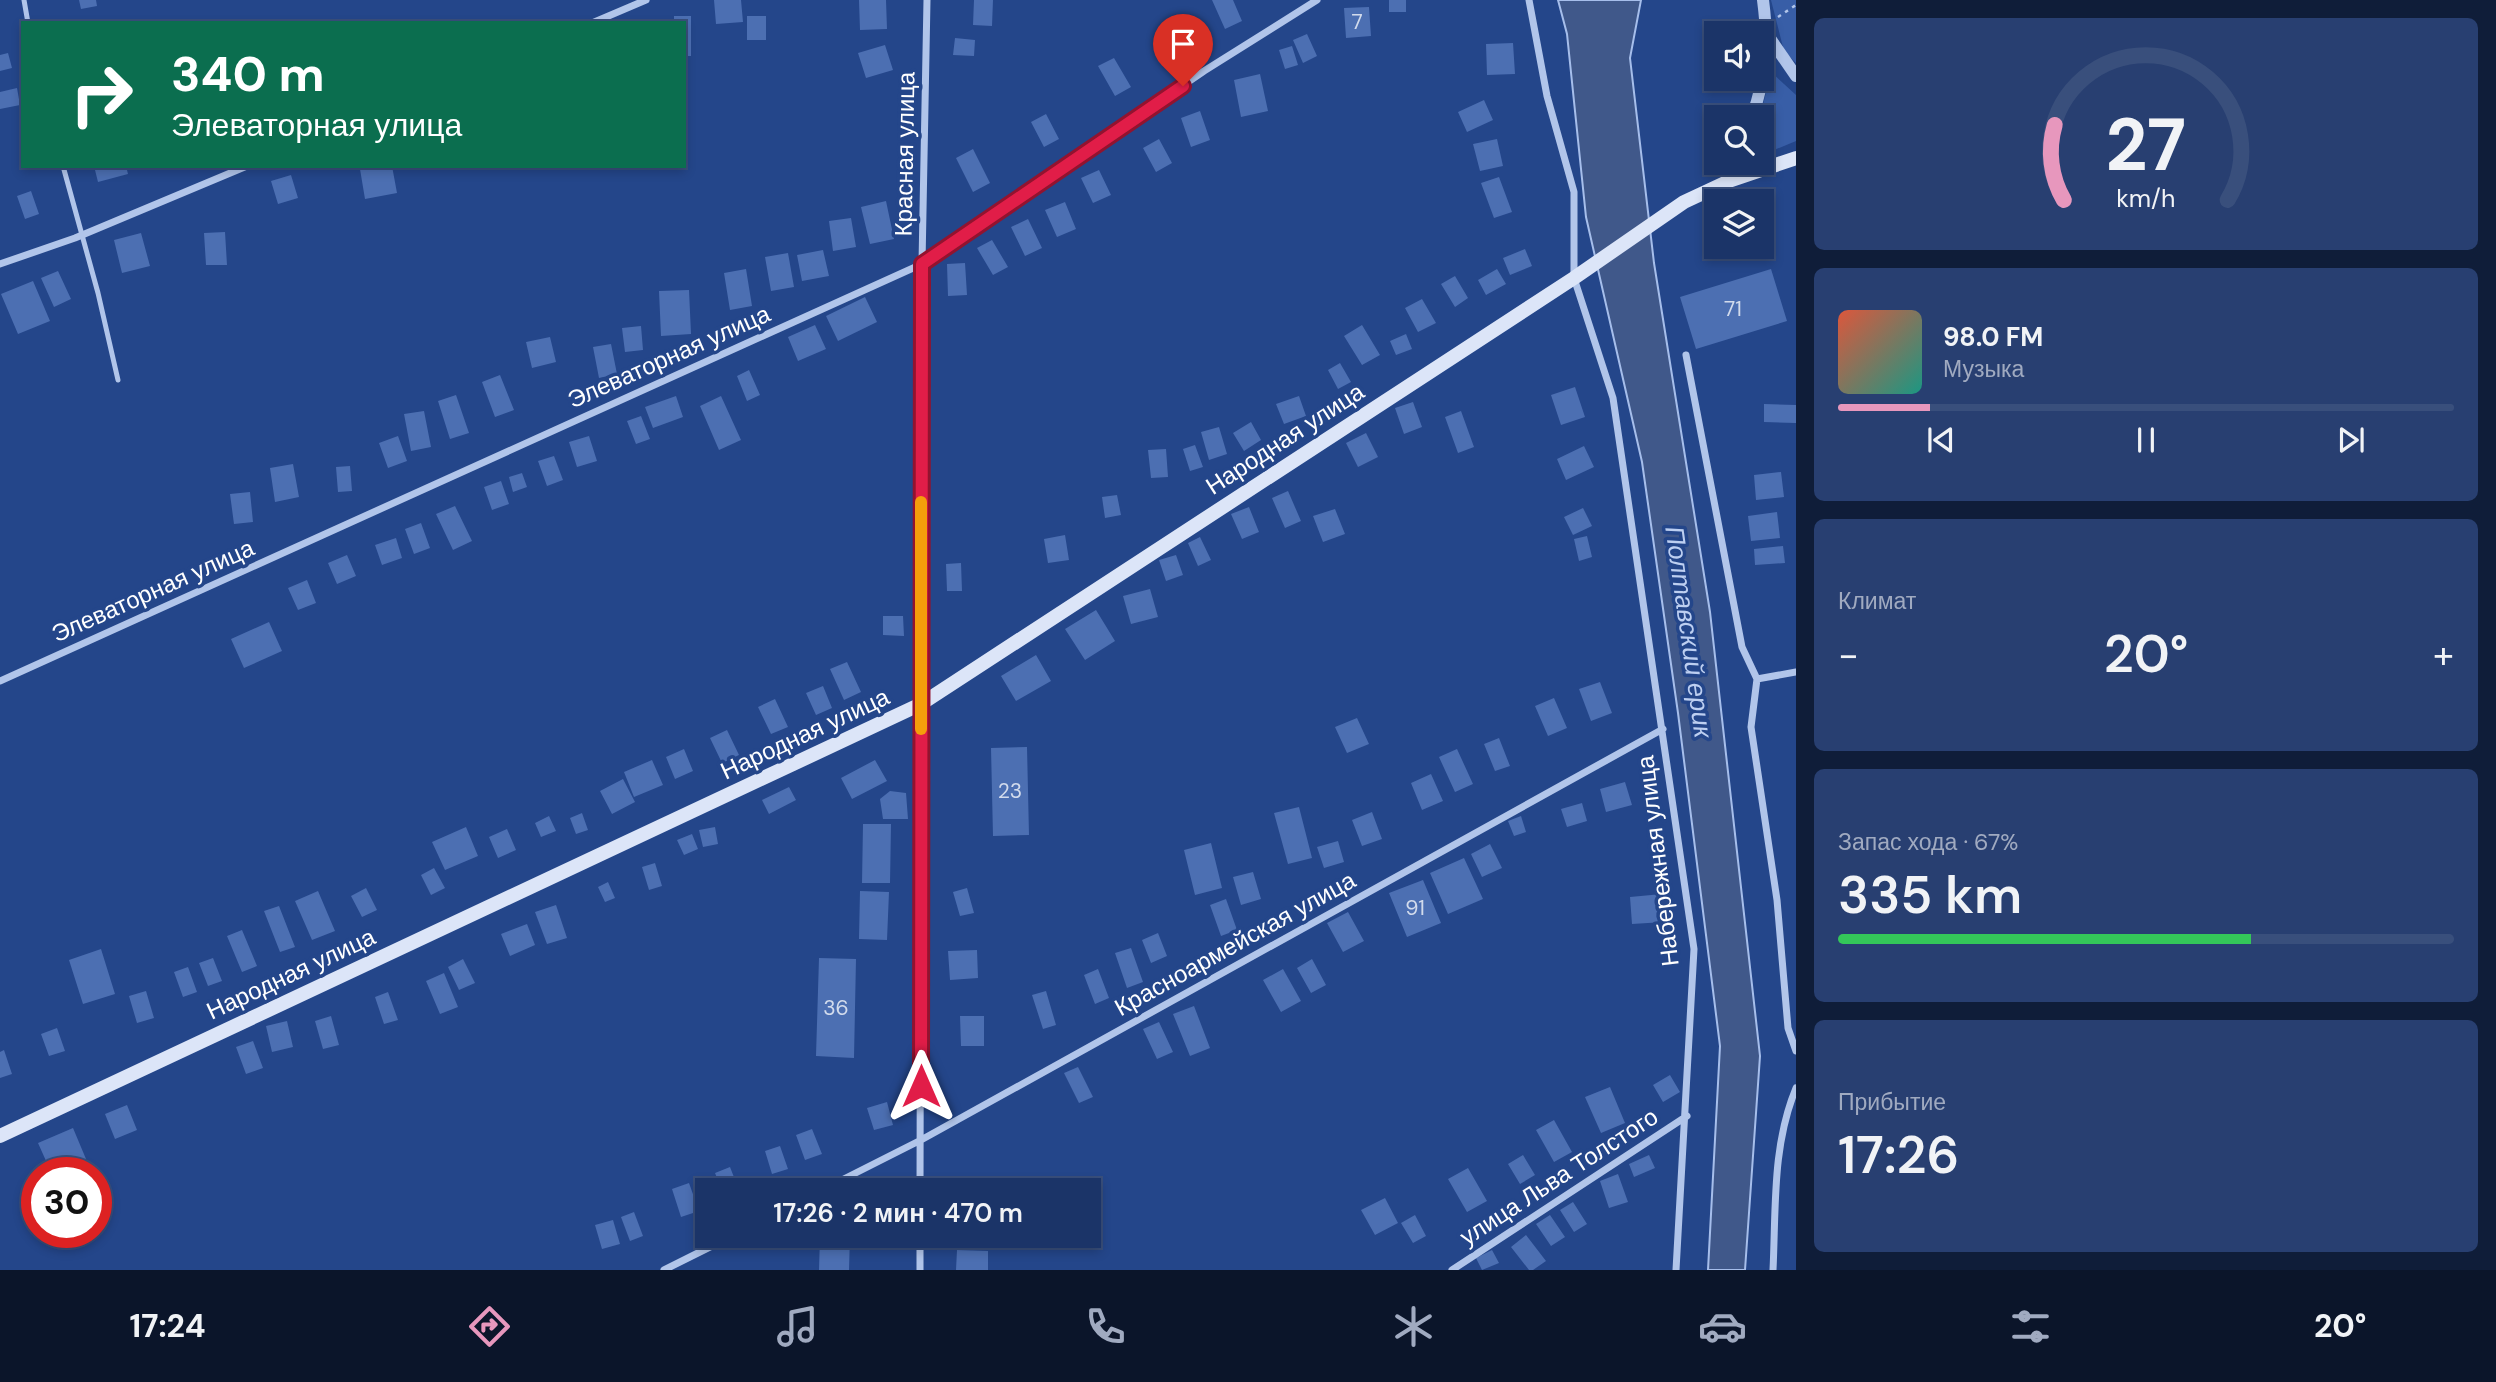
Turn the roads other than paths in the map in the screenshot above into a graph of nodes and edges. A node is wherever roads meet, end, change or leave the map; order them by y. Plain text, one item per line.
1 (23, 0) edge
2 (646, 0) edge
3 (927, 0) edge
4 (1317, 0) edge
5 (1529, 0) edge
6 (1763, 0) edge
7 (28, 21) edge
8 (597, 21) edge
9 (1766, 21) edge
10 (1774, 41) edge
11 (1796, 76) edge
12 (1796, 158) edge
13 (64, 168) edge
14 (242, 168) edge
15 (1731, 175) edge
16 (1729, 181) junction
17 (82, 235) junction
18 (0, 264) edge
19 (922, 264) junction
20 (1574, 278) junction
21 (1686, 355) dead end
22 (118, 380) dead end
23 (1796, 672) edge
24 (1757, 679) junction
25 (0, 681) edge
26 (921, 704) junction
27 (1663, 729) junction
28 (1796, 1051) edge
29 (1796, 1088) edge
30 (1687, 1116) junction
31 (0, 1136) edge
32 (920, 1140) junction
33 (846, 1178) edge
34 (920, 1178) edge
35 (708, 1248) edge
36 (920, 1248) edge
37 (664, 1270) edge
38 (920, 1270) edge
39 (1452, 1270) edge
40 (1676, 1270) edge
41 (1773, 1270) edge

1 - 7 lane
2 - 8 street
3 - 19 street, Красная улица
4 - 19 street, Элеваторная улица
5 - 20 street, Набережная улица
6 - 9 street
10 - 11 street
12 - 16 main road, Народная улица
13 - 17 lane
14 - 17 street
15 - 16 street
16 - 20 main road, Народная улица
17 - 18 street
17 - 22 lane
19 - 25 street, Элеваторная улица
19 - 26 street, Красная улица
20 - 26 main road, Народная улица
20 - 27 street, Набережная улица
21 - 24 street
23 - 24 street
24 - 28 street
26 - 31 main road, Народная улица
26 - 32 street, Красная улица
27 - 30 street, Набережная улица
27 - 32 street, Красноармейская улица
29 - 41 street
30 - 39 street, улица Льва Толстого
30 - 40 street, Набережная улица
32 - 33 street, Красноармейская улица
32 - 34 street, Красная улица
35 - 37 street
36 - 38 street

